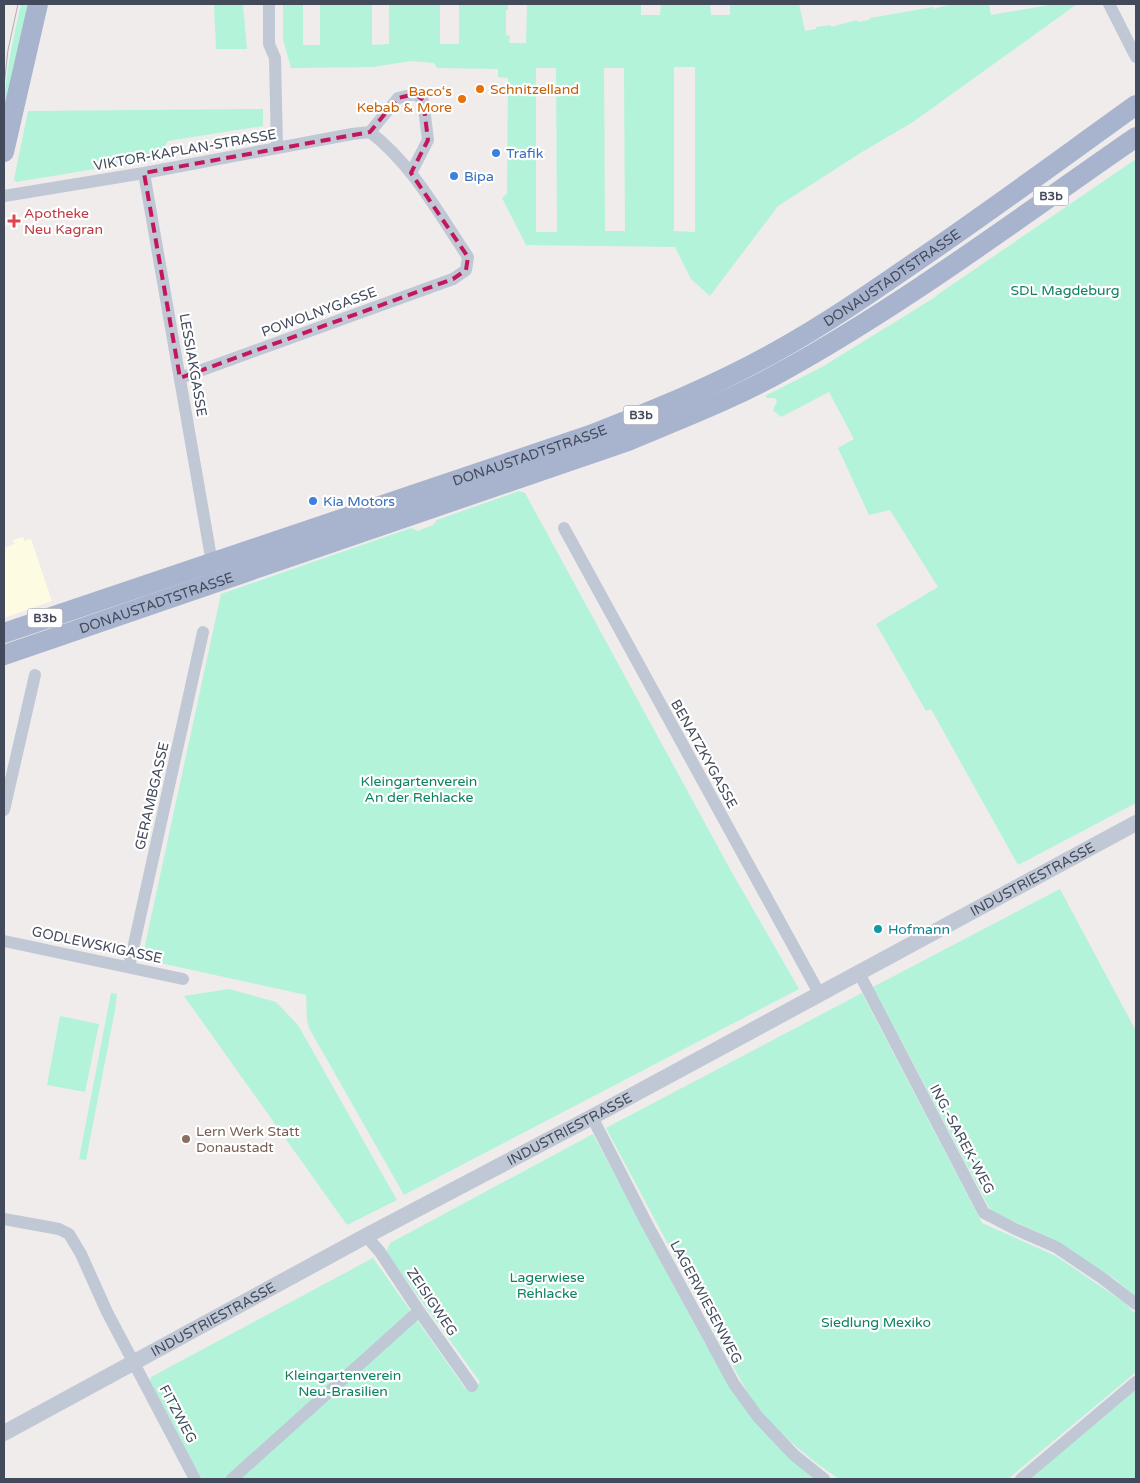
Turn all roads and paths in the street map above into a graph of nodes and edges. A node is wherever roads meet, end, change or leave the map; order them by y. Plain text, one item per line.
1 (38, 4) edge
2 (269, 4) edge
3 (1109, 4) edge
4 (1136, 58) edge
5 (1136, 105) edge
6 (370, 132) junction
7 (1136, 137) edge
8 (277, 148) junction
9 (4, 152) edge
10 (144, 173) junction
11 (411, 173) junction
12 (4, 196) edge
13 (180, 378) junction
14 (564, 528) dead end
15 (212, 563) junction
16 (204, 632) dead end
17 (4, 633) edge
18 (4, 655) edge
19 (35, 675) dead end
20 (4, 810) edge
21 (1136, 823) edge
22 (4, 941) edge
23 (128, 967) junction
24 (859, 973) junction
25 (183, 979) dead end
26 (819, 994) junction
27 (592, 1117) junction
28 (4, 1219) edge
29 (366, 1236) junction
30 (1136, 1304) edge
31 (418, 1311) junction
32 (134, 1363) junction
33 (1136, 1382) edge
34 (472, 1386) dead end
35 (4, 1433) edge
36 (195, 1479) edge
37 (232, 1479) edge
38 (824, 1479) edge
39 (1020, 1479) edge

1 - 9 main road
2 - 8 street
3 - 4 street
5 - 15 main road, DONAUSTADTSTRASSE / B3b
6 - 8 street, VIKTOR-KAPLAN-STRASSE
6 - 11 street
6 - 11 street
7 - 18 main road, DONAUSTADTSTRASSE / B3b
8 - 10 street, VIKTOR-KAPLAN-STRASSE
10 - 12 street, VIKTOR-KAPLAN-STRASSE
10 - 13 street, LESSIAKGASSE
11 - 13 street, POWOLNYGASSE
13 - 15 street, LESSIAKGASSE
14 - 26 street, BENATZKYGASSE
15 - 17 main road, DONAUSTADTSTRASSE / B3b
16 - 23 street, GERAMBGASSE
19 - 20 street
21 - 24 street, INDUSTRIESTRASSE
22 - 23 street, GODLEWSKIGASSE
23 - 25 street, GODLEWSKIGASSE
24 - 26 street, INDUSTRIESTRASSE
24 - 30 street, ING.-SAREK-WEG
26 - 27 street, INDUSTRIESTRASSE
27 - 29 street, INDUSTRIESTRASSE
27 - 38 street, LAGERWIESENWEG
28 - 32 street, FITZWEG
29 - 31 street, ZEISIGWEG
29 - 32 street, INDUSTRIESTRASSE
31 - 34 street, ZEISIGWEG
31 - 37 street
32 - 35 street, INDUSTRIESTRASSE
32 - 36 street, FITZWEG
33 - 39 street

